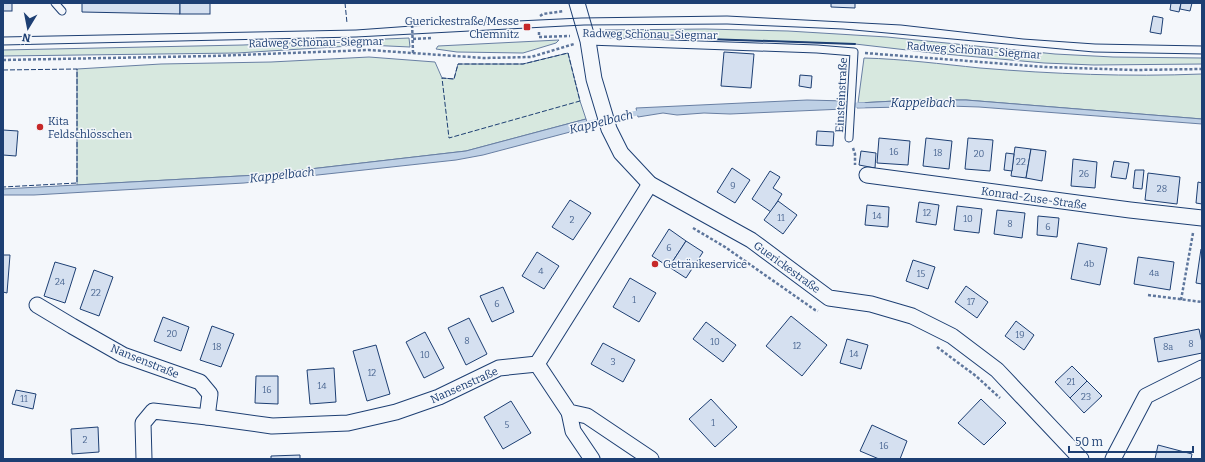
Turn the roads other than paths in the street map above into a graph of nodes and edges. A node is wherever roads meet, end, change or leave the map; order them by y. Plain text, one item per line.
1 (55, 3) edge
2 (578, 6) edge
3 (62, 11) dead end
4 (587, 38) junction
5 (854, 52) joint
6 (849, 138) dead end
7 (861, 172) road end
8 (650, 184) junction
9 (1202, 218) edge
10 (37, 305) dead end
11 (537, 364) junction
12 (1202, 368) edge
13 (569, 412) junction
14 (207, 417) junction
15 (144, 459) edge
16 (592, 459) edge
17 (650, 459) edge
18 (1081, 459) edge
19 (1113, 459) edge

1 - 3 lane
2 - 4 street, Guerickestraße
4 - 5 lane, Radweg Schönau-Siegmar
4 - 8 street, Guerickestraße
5 - 6 lane, Einsteinstraße
7 - 9 street, Konrad-Zuse-Straße
8 - 11 street
8 - 18 street, Guerickestraße
10 - 14 street, Nansenstraße
11 - 13 street
11 - 14 street, Nansenstraße
12 - 19 street
13 - 16 street
13 - 17 street
14 - 15 street, Nansenstraße

